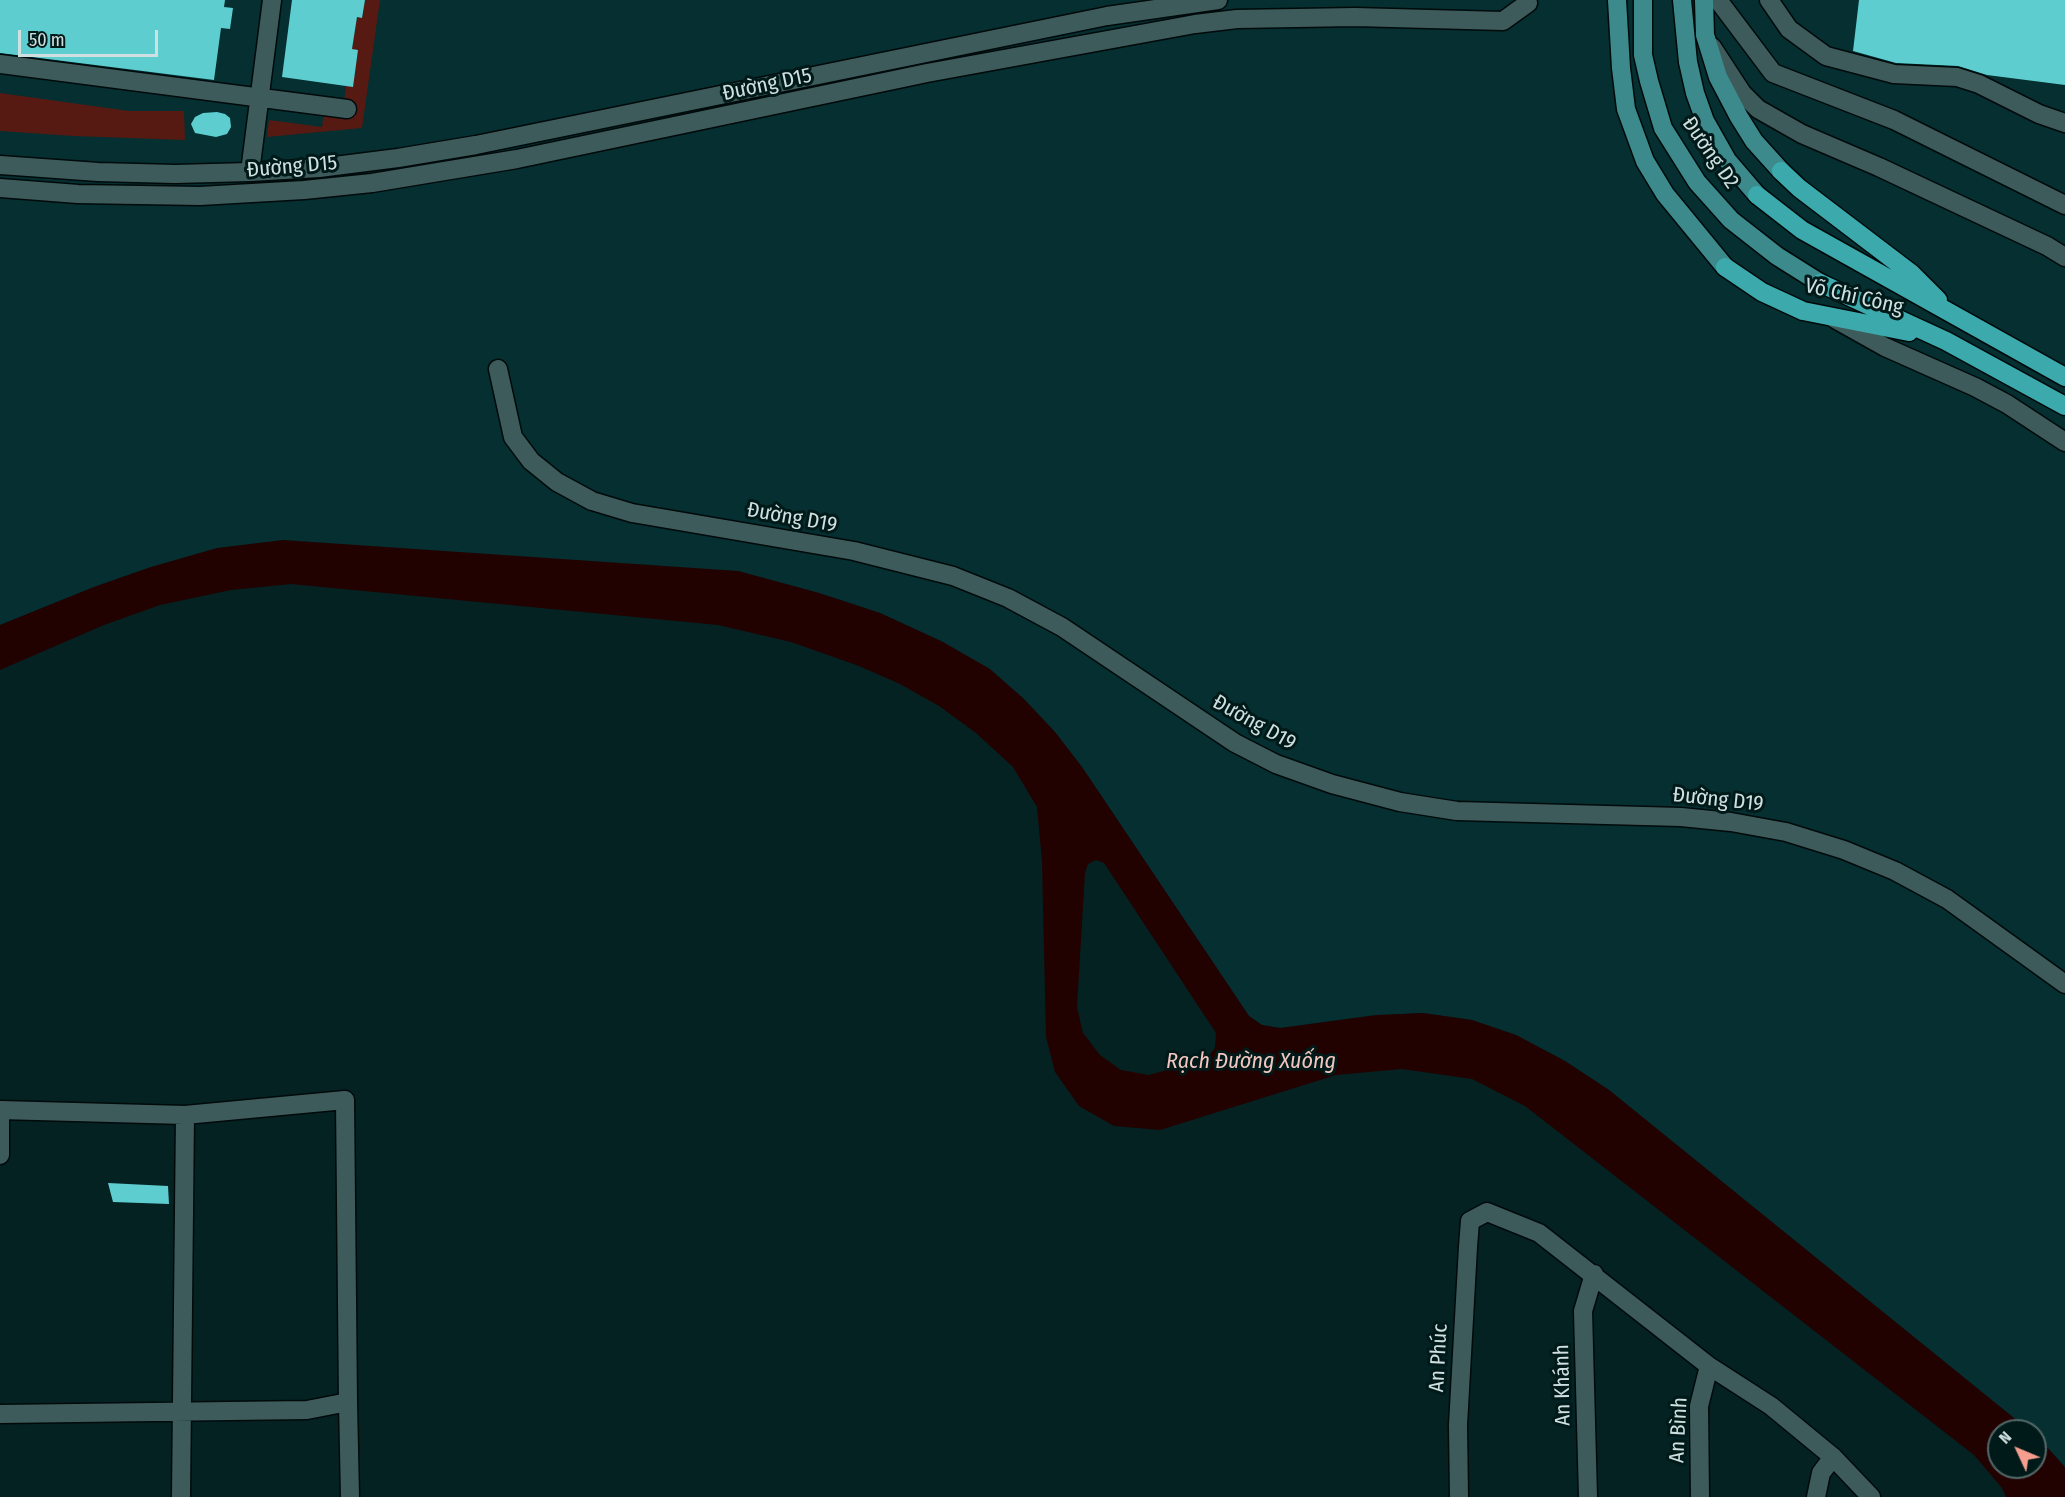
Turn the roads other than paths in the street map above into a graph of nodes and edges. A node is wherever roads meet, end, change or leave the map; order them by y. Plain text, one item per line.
1 (272, 0) edge
2 (1218, 0) edge
3 (1518, 0) edge
4 (1617, 0) edge
5 (1643, 0) edge
6 (1682, 0) edge
7 (1704, 0) edge
8 (1718, 0) edge
9 (1769, 0) edge
10 (1705, 35) junction
11 (0, 64) edge
12 (259, 98) junction
13 (346, 109) dead end
14 (2065, 123) edge
15 (0, 165) edge
16 (1781, 171) joint
17 (250, 172) junction
18 (0, 188) edge
19 (1757, 195) joint
20 (2065, 205) edge
21 (2065, 256) edge
22 (1725, 267) joint
23 (1820, 283) joint
24 (1952, 314) junction
25 (1834, 318) junction
26 (1946, 341) junction
27 (498, 369) dead end
28 (2065, 377) edge
29 (2065, 406) edge
30 (2065, 442) edge
31 (2065, 984) edge
32 (0, 1110) edge
33 (185, 1115) junction
34 (0, 1155) edge
35 (1594, 1274) junction
36 (1709, 1366) junction
37 (348, 1402) junction
38 (183, 1413) junction
39 (0, 1414) edge
40 (1833, 1457) junction
41 (181, 1497) edge
42 (350, 1497) edge
43 (1459, 1497) edge
44 (1588, 1497) edge
45 (1700, 1497) edge
46 (1816, 1497) edge
47 (1871, 1497) edge

1 - 12 street
2 - 17 street, Đường D15
3 - 18 street, Đường D15
4 - 22 main road
5 - 23 main road, Đường D2
6 - 19 main road, Đường D2
7 - 10 main road, Đường D2
8 - 20 street
9 - 14 street
10 - 16 main road, Đường D2
10 - 21 street
11 - 12 street
12 - 13 street
12 - 17 street
15 - 17 street, Đường D15
16 - 24 highway, Võ Chí Công
19 - 24 highway, Võ Chí Công
22 - 25 highway, Võ Chí Công
23 - 26 highway, Võ Chí Công
24 - 28 highway, Võ Chí Công
25 - 26 highway, Võ Chí Công
25 - 30 street
26 - 29 highway, Võ Chí Công
27 - 31 street, Đường D19
32 - 33 street
32 - 34 street
33 - 37 street
33 - 38 street
35 - 36 street
35 - 43 street, An Phúc
35 - 44 street, An Khánh
36 - 40 street
36 - 45 street, An Bình
37 - 38 street
37 - 42 street
38 - 39 street
38 - 41 street
40 - 46 street
40 - 47 street

